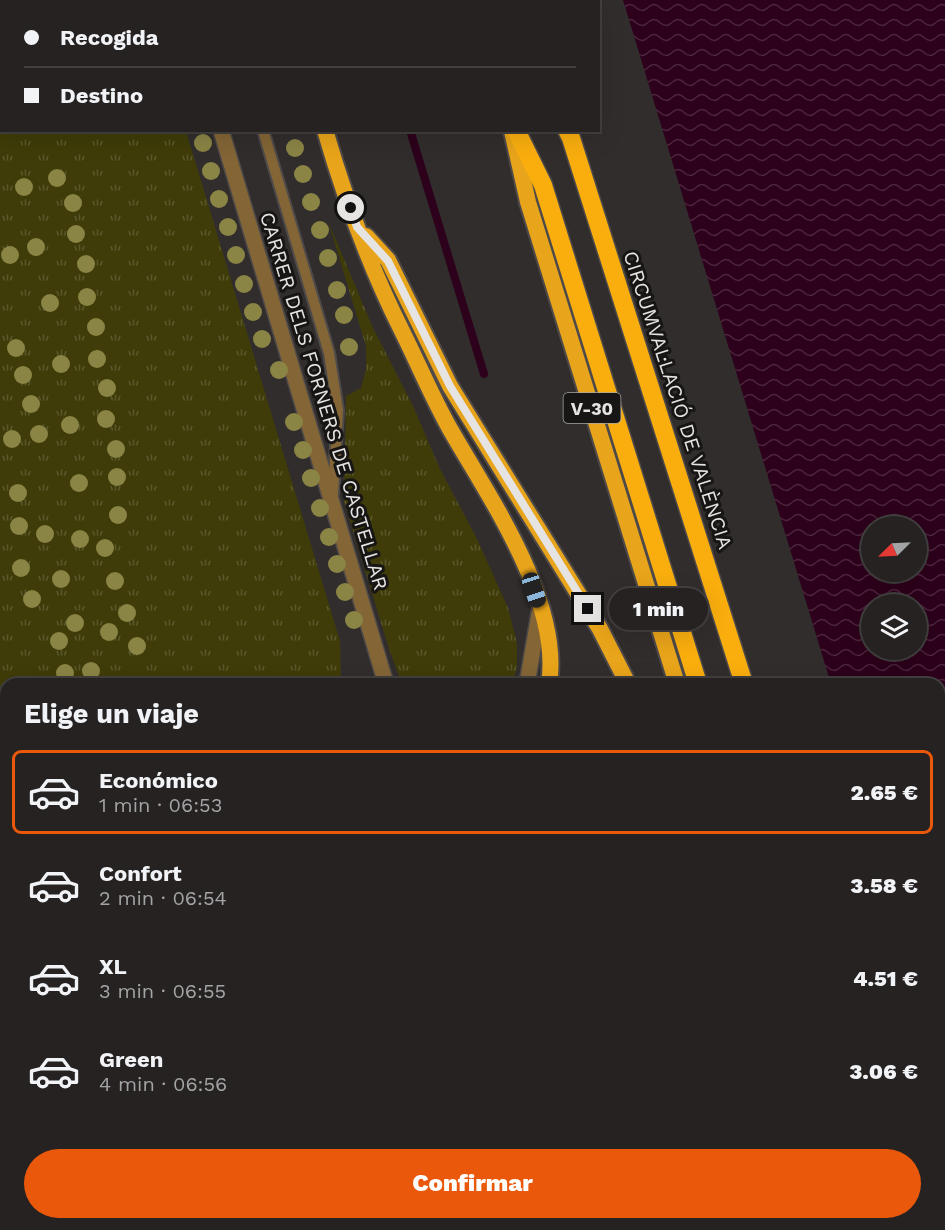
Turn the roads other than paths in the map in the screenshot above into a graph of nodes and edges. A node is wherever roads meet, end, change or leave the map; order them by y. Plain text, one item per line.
1 (222, 132) edge
2 (264, 132) edge
3 (326, 132) edge
4 (514, 132) edge
5 (515, 132) edge
6 (569, 133) edge
7 (357, 227) junction
8 (333, 507) junction
9 (540, 608) junction
10 (384, 678) edge
11 (528, 678) edge
12 (549, 678) edge
13 (624, 678) edge
14 (675, 678) edge
15 (696, 678) edge
16 (742, 678) edge

1 - 8 street, CARRER DELS FORNERS DE CASTELLAR
2 - 8 lane
3 - 7 highway
4 - 14 highway, V-30
5 - 15 highway
6 - 16 highway, CIRCUMVAL·LACIÓ DE VALÈNCIA
7 - 9 highway
7 - 13 highway
8 - 10 street, CARRER DELS FORNERS DE CASTELLAR
9 - 11 street
9 - 12 highway

